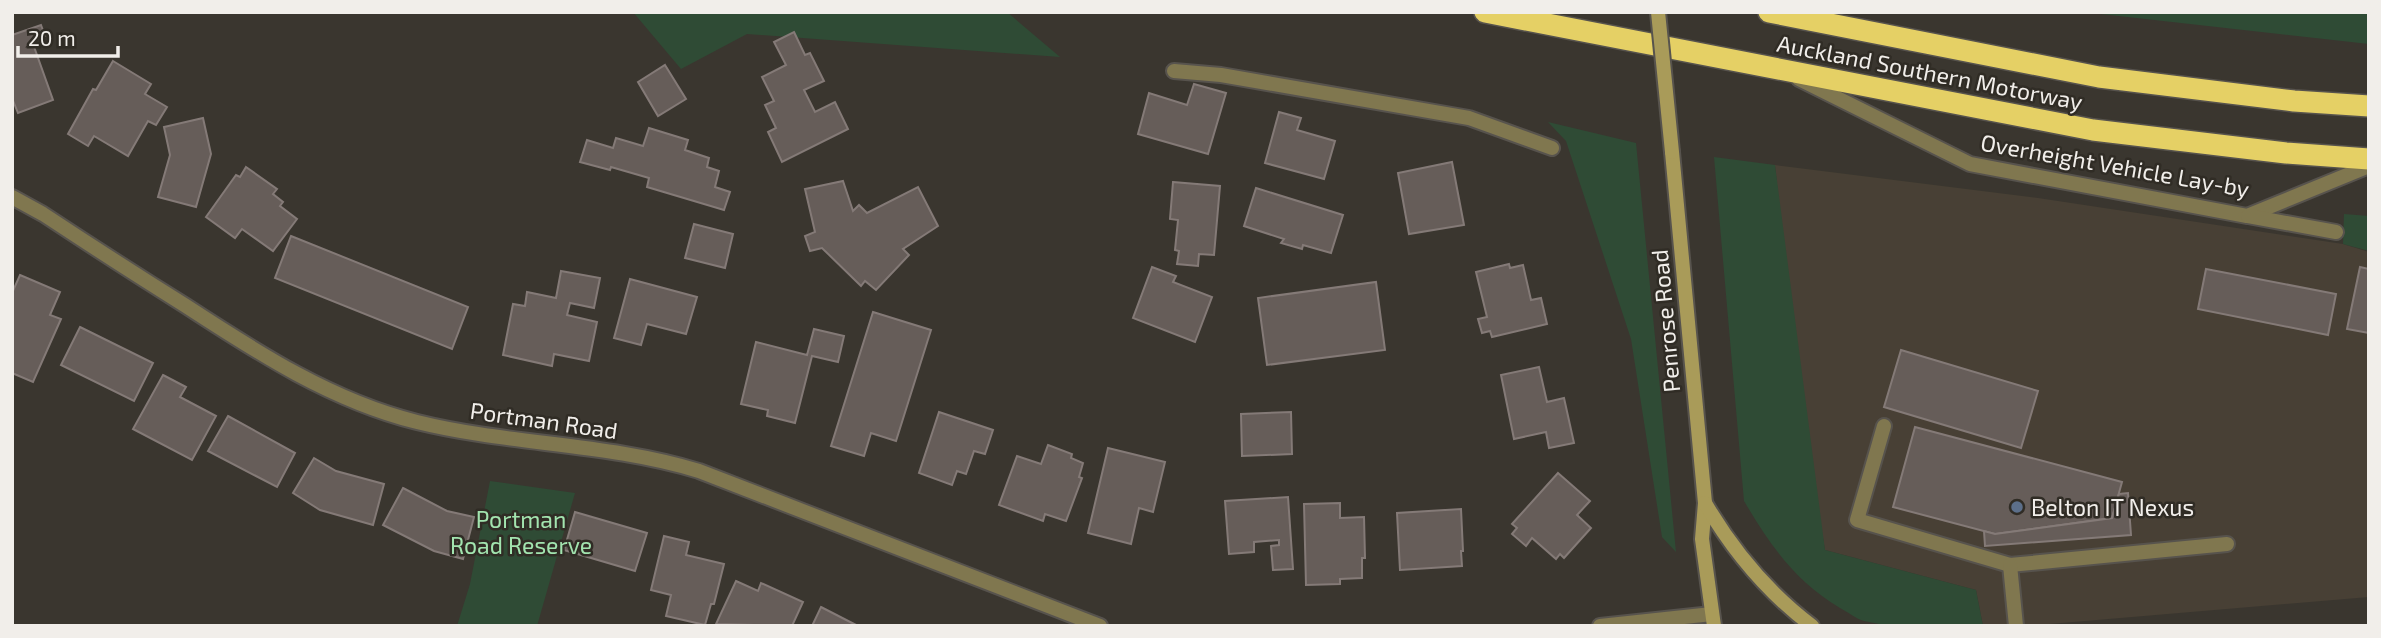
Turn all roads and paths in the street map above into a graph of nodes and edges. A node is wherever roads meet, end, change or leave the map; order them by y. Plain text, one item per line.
1 (1485, 12) edge
2 (1658, 12) edge
3 (1769, 12) edge
4 (1781, 70) junction
5 (1174, 71) dead end
6 (2369, 106) edge
7 (1552, 148) dead end
8 (2369, 159) edge
9 (2369, 166) edge
10 (12, 197) edge
11 (2247, 216) junction
12 (2336, 232) dead end
13 (1884, 426) dead end
14 (1705, 502) junction
15 (2227, 544) dead end
16 (2010, 565) junction
17 (1713, 620) edge
18 (1100, 626) edge
19 (1600, 626) edge
20 (1812, 626) edge
21 (2016, 626) edge

1 - 4 highway, Auckland Southern Motorway
2 - 14 main road, Penrose Road, bridge
3 - 6 highway, Auckland Southern Motorway
4 - 8 highway, Auckland Southern Motorway
4 - 11 street, Overheight Vehicle Lay-by
5 - 7 street
9 - 11 street, Overheight Vehicle Lay-by
10 - 18 street, Portman Road
11 - 12 street
13 - 16 street
14 - 17 main road, Penrose Road
14 - 20 main road
15 - 16 street
16 - 21 street
17 - 19 street

